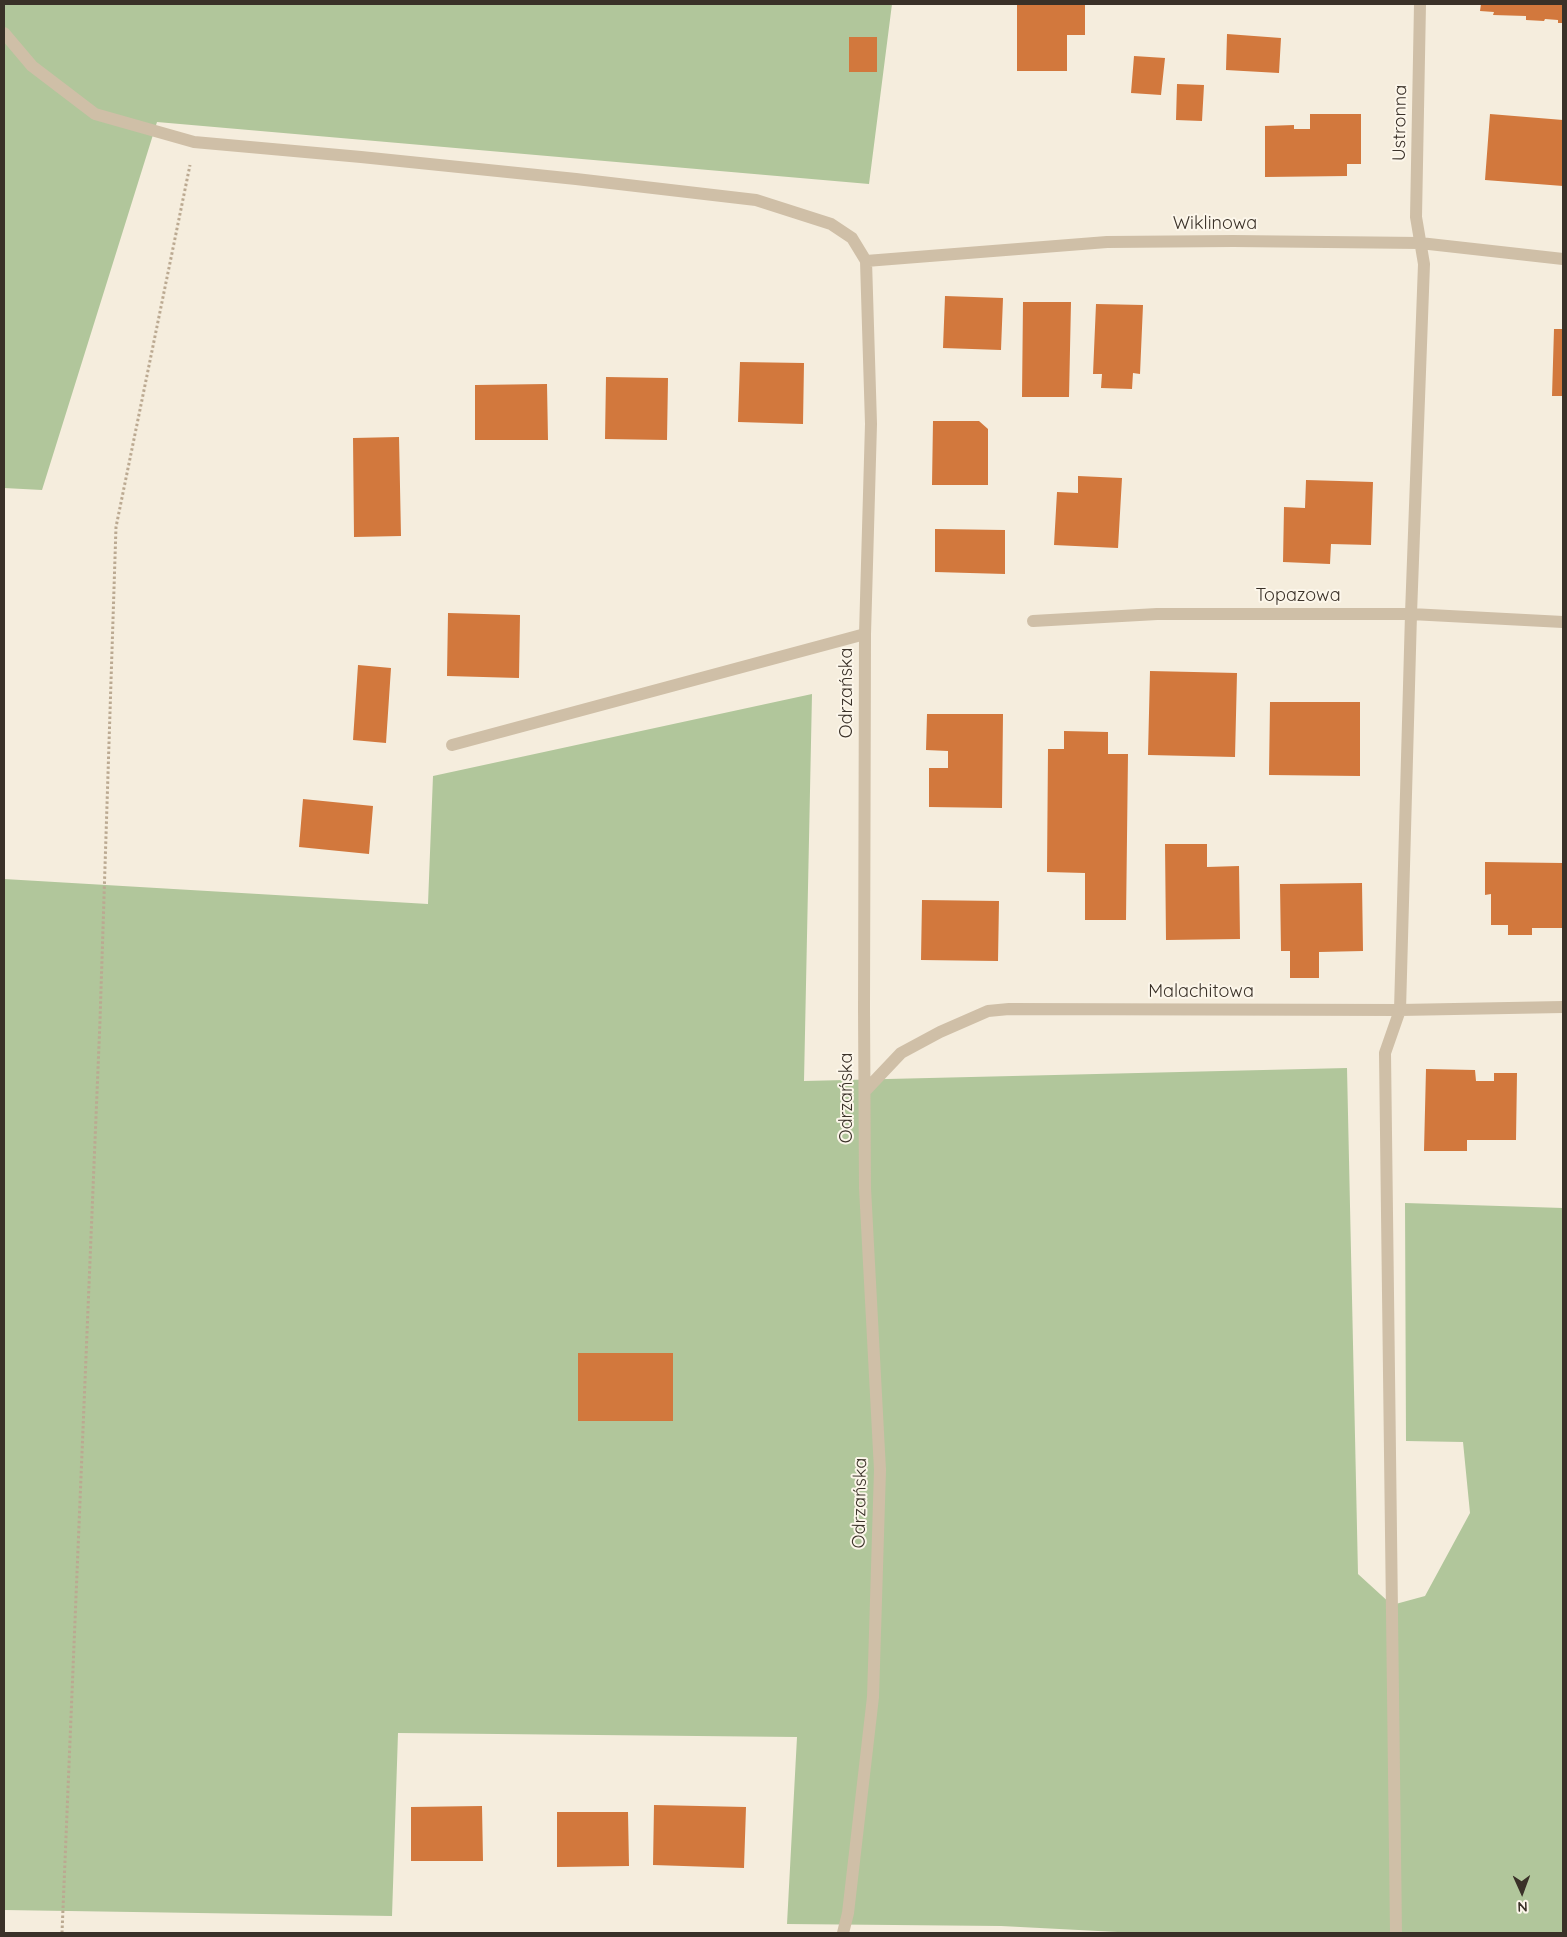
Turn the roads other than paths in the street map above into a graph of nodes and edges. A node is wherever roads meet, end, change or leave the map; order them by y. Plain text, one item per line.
1 (1420, 4) edge
2 (4, 33) edge
3 (1420, 243) junction
4 (1563, 259) edge
5 (866, 261) junction
6 (1411, 614) junction
7 (1033, 621) dead end
8 (1563, 622) edge
9 (865, 634) junction
10 (452, 745) dead end
11 (1563, 1007) edge
12 (1400, 1010) junction
13 (865, 1091) junction
14 (843, 1933) edge
15 (1396, 1933) edge

1 - 3 street, Ustronna
2 - 5 street
3 - 4 street, Wiklinowa
3 - 5 street, Wiklinowa
3 - 6 street, Ustronna
5 - 9 street, Odrzańska
6 - 7 street, Topazowa
6 - 8 street, Topazowa
6 - 12 street, Ustronna
9 - 10 street
9 - 13 street, Odrzańska
11 - 12 street, Malachitowa
12 - 13 street, Malachitowa
12 - 15 street, Ustronna
13 - 14 street, Odrzańska

